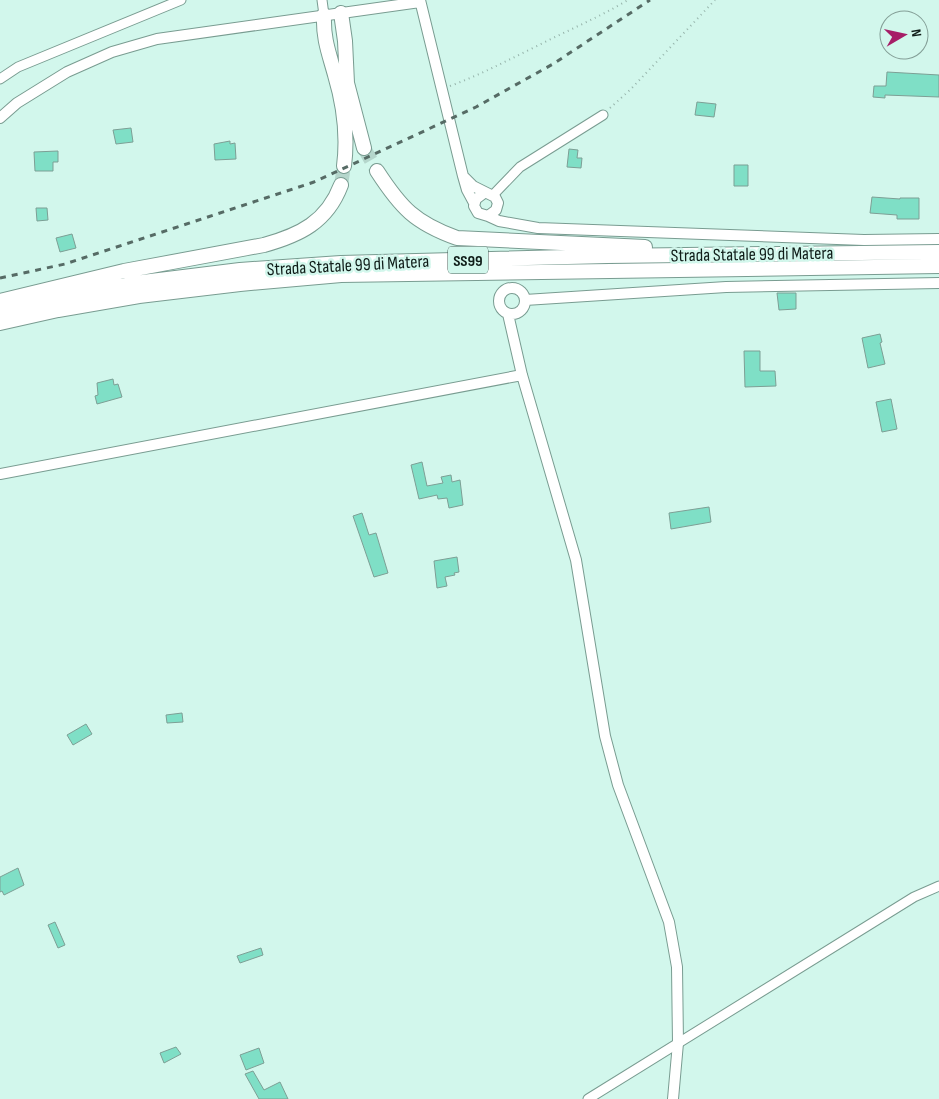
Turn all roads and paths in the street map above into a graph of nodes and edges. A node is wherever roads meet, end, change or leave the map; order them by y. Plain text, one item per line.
1 (181, 0) edge
2 (322, 0) edge
3 (628, 0) edge
4 (715, 0) edge
5 (420, 1) edge
6 (341, 13) junction
7 (324, 15) junction
8 (0, 78) edge
9 (441, 89) junction
10 (603, 115) joint
11 (0, 118) edge
12 (364, 148) tunnel mouth
13 (344, 166) tunnel mouth
14 (377, 171) tunnel mouth
15 (463, 176) junction
16 (341, 185) tunnel mouth
17 (489, 194) junction
18 (474, 202) junction
19 (498, 207) junction
20 (488, 216) junction
21 (517, 226) junction
22 (939, 239) edge
23 (939, 252) edge
24 (735, 254) junction
25 (939, 266) edge
26 (939, 283) edge
27 (525, 300) junction
28 (0, 301) edge
29 (0, 311) edge
30 (508, 314) junction
31 (0, 323) edge
32 (522, 375) junction
33 (0, 474) edge
34 (939, 886) edge
35 (678, 1043) junction
36 (588, 1099) edge
37 (673, 1099) edge

1 - 8 street
2 - 7 street
3 - 9 path
4 - 10 path
5 - 6 street
5 - 9 street
6 - 7 street
6 - 12 highway
7 - 11 street
7 - 13 highway
9 - 15 street
10 - 17 street
14 - 24 highway
15 - 17 street
15 - 18 street
16 - 28 highway
17 - 18 street
17 - 19 street
18 - 20 street
19 - 20 street
19 - 21 street
20 - 21 street
21 - 22 street
23 - 24 highway, Strada Statale 99 di Matera / SS99
24 - 29 highway, Strada Statale 99 di Matera / SS99
25 - 31 highway, SS99
26 - 27 street
27 - 30 street
27 - 30 street
30 - 32 street
32 - 33 street
32 - 35 street
34 - 35 street
35 - 36 street
35 - 37 street

